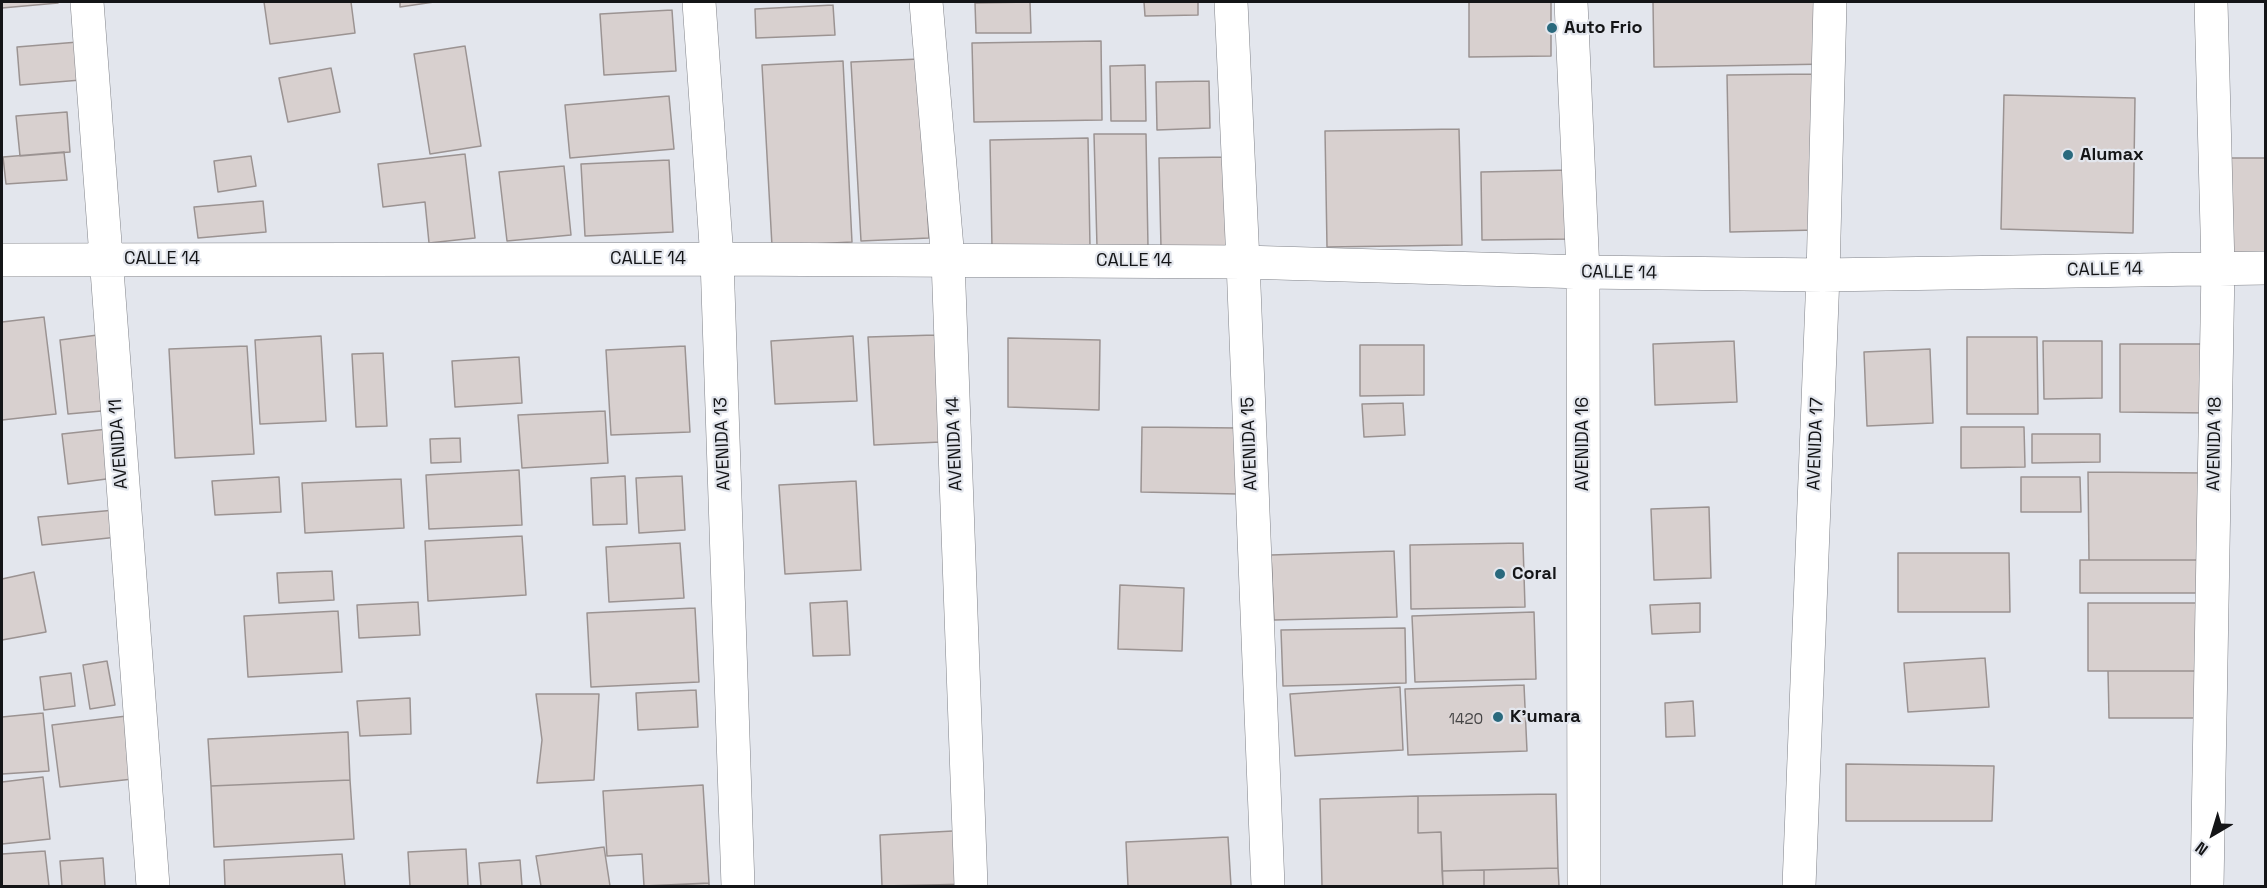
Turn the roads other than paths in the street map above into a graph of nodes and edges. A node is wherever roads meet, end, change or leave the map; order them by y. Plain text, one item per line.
1 (87, 2) edge
2 (699, 2) edge
3 (926, 2) edge
4 (1231, 2) edge
5 (1572, 2) edge
6 (1830, 2) edge
7 (2211, 2) edge
8 (105, 259) junction
9 (717, 259) junction
10 (2, 260) edge
11 (948, 260) junction
12 (1243, 262) junction
13 (2218, 267) junction
14 (2265, 268) edge
15 (1583, 272) junction
16 (1823, 275) junction
17 (153, 886) edge
18 (738, 886) edge
19 (971, 886) edge
20 (1268, 886) edge
21 (1584, 886) edge
22 (1799, 886) edge
23 (2207, 886) edge

1 - 8 street, AVENIDA 11
2 - 9 street, AVENIDA 13
3 - 11 street, AVENIDA 14
4 - 12 street, AVENIDA 15
5 - 15 street, AVENIDA 16
6 - 16 street, AVENIDA 17
7 - 13 street, AVENIDA 18
8 - 9 street, CALLE 14
8 - 10 street, CALLE 14
8 - 17 street, AVENIDA 11
9 - 11 street, CALLE 14
9 - 18 street, AVENIDA 13
11 - 12 street, CALLE 14
11 - 19 street, AVENIDA 14
12 - 15 street, CALLE 14
12 - 20 street, AVENIDA 15
13 - 14 street, CALLE 14
13 - 16 street, CALLE 14
13 - 23 street, AVENIDA 18
15 - 16 street, CALLE 14
15 - 21 street, AVENIDA 16
16 - 22 street, AVENIDA 17

